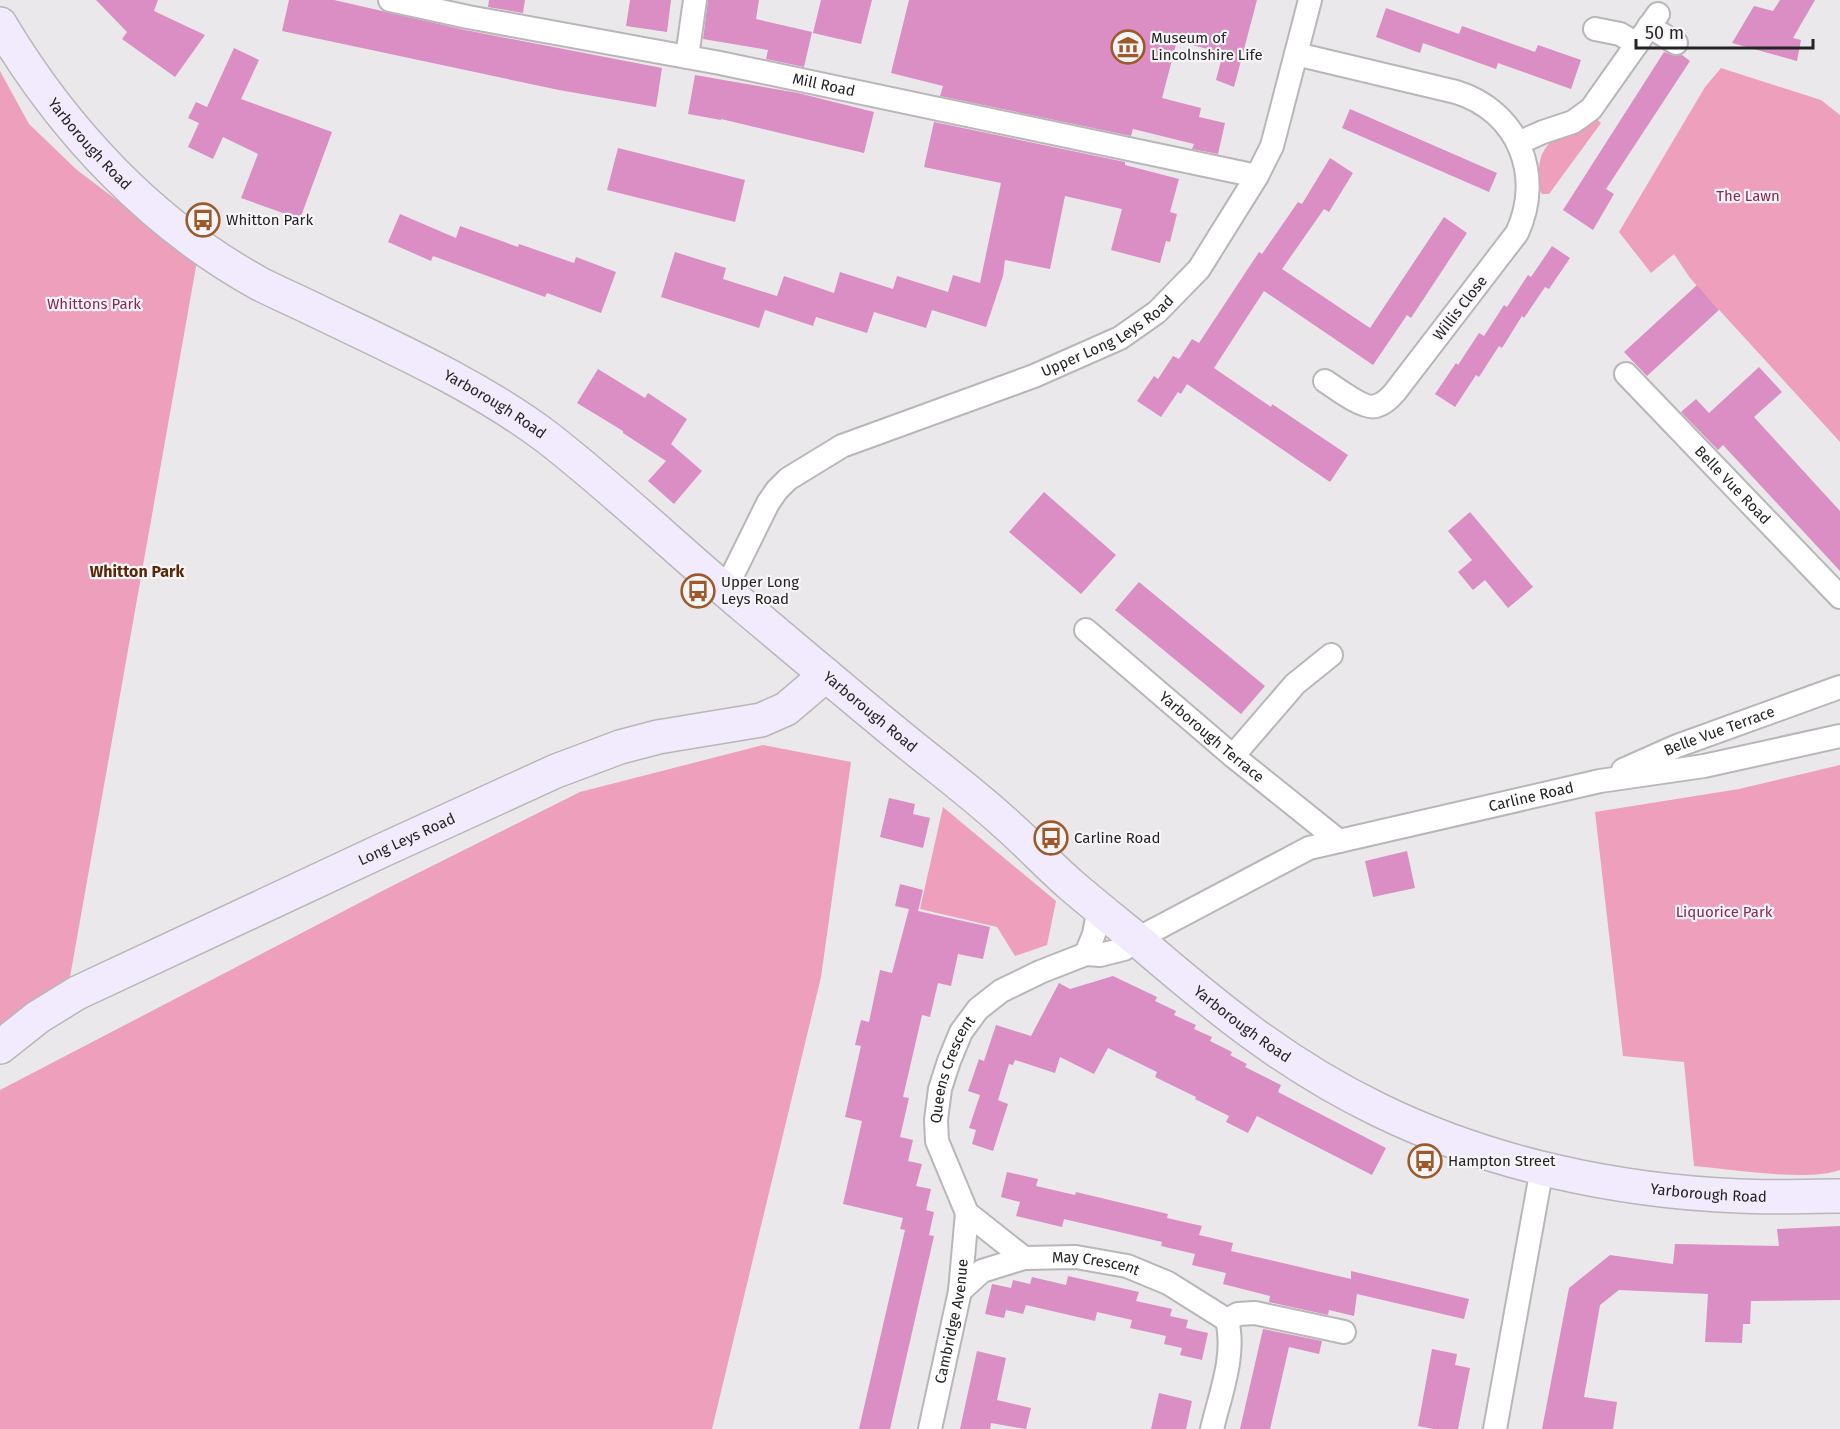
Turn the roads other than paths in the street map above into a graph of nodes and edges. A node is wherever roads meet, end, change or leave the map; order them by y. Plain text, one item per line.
1 (390, 0) edge
2 (695, 0) edge
3 (1310, 0) edge
4 (469, 8) edge
5 (0, 24) edge
6 (1648, 28) junction
7 (1595, 29) dead end
8 (1676, 43) dead end
9 (1296, 54) junction
10 (687, 57) junction
11 (1518, 143) junction
12 (1257, 176) junction
13 (1626, 374) dead end
14 (1325, 381) dead end
15 (725, 591) junction
16 (1840, 597) edge
17 (1086, 630) dead end
18 (1331, 655) dead end
19 (826, 675) junction
20 (1840, 687) edge
21 (1840, 736) edge
22 (1233, 756) junction
23 (1600, 781) junction
24 (1339, 841) junction
25 (1099, 908) junction
26 (1137, 939) junction
27 (1086, 954) junction
28 (0, 1047) edge
29 (1542, 1168) junction
30 (1840, 1196) edge
31 (967, 1213) junction
32 (1024, 1258) junction
33 (960, 1291) junction
34 (1227, 1320) junction
35 (1344, 1332) dead end
36 (930, 1429) edge
37 (1212, 1429) edge
38 (1495, 1429) edge

1 - 4 street, Mill Road
2 - 10 street
3 - 9 street, Upper Long Leys Road
4 - 10 street, Mill Road
5 - 15 main road, Yarborough Road
6 - 7 street
6 - 8 street
6 - 11 street
9 - 11 street, Willis Close
9 - 12 street, Upper Long Leys Road
10 - 12 street, Mill Road
11 - 14 street, Willis Close
12 - 15 street, Upper Long Leys Road
13 - 16 street, Belle Vue Road
15 - 19 main road, Yarborough Road
17 - 22 street, Yarborough Terrace
18 - 22 street
19 - 25 main road, Yarborough Road
19 - 28 main road, Long Leys Road
20 - 23 street, Belle Vue Terrace
21 - 23 street, Carline Road
22 - 24 street, Yarborough Terrace
23 - 24 street, Carline Road
24 - 26 street, Carline Road
25 - 26 main road, Yarborough Road
25 - 27 street
26 - 27 street, Queens Crescent
26 - 29 main road, Yarborough Road
27 - 31 street, Queens Crescent
29 - 30 main road, Yarborough Road
29 - 38 street
31 - 32 street, Queens Crescent
31 - 33 street, Cambridge Avenue
32 - 33 street, May Crescent
32 - 34 street, May Crescent
33 - 36 street, Cambridge Avenue
34 - 35 street
34 - 37 street

